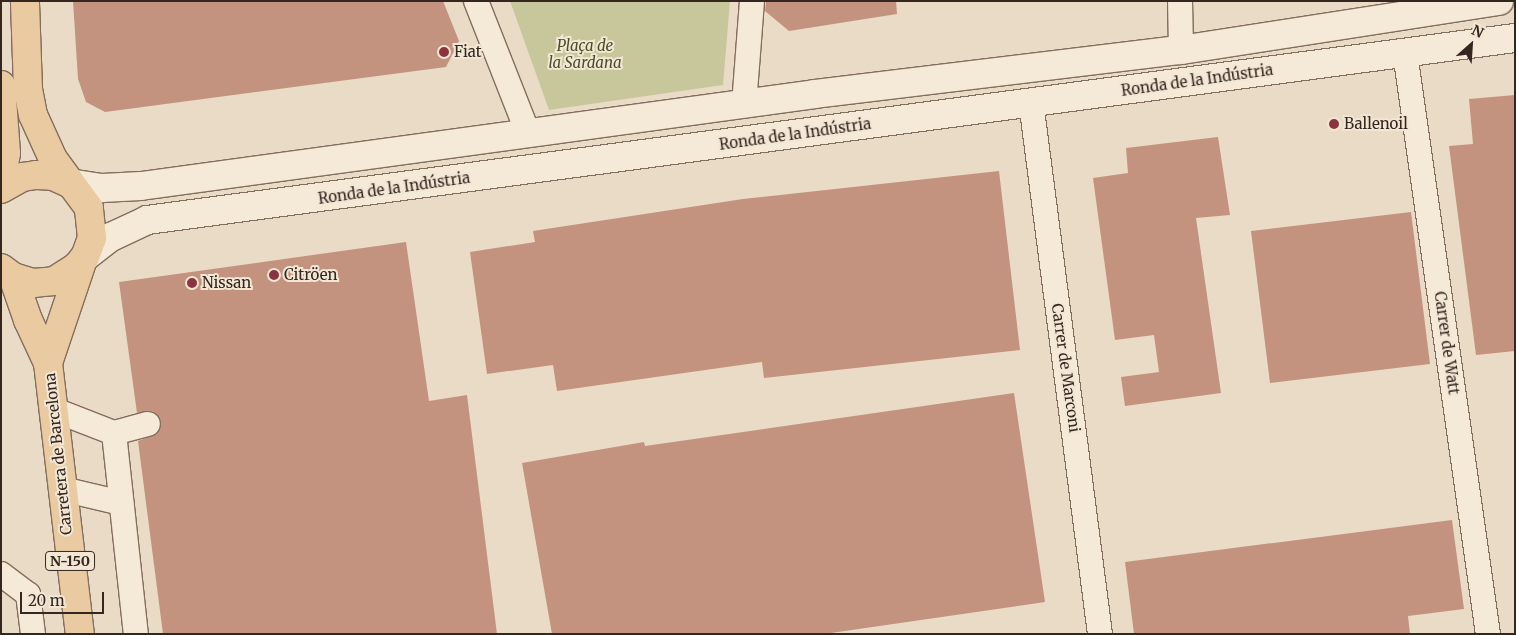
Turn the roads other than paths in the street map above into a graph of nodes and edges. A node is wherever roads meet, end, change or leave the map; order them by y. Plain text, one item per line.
1 (25, 1) edge
2 (476, 1) edge
3 (752, 1) edge
4 (1180, 1) edge
5 (1499, 1) edge
6 (1515, 38) edge
7 (1182, 50) junction
8 (1405, 53) junction
9 (1, 85) edge
10 (1030, 102) junction
11 (744, 104) junction
12 (528, 133) junction
13 (1, 182) edge
14 (69, 183) junction
15 (1, 190) edge
16 (84, 258) junction
17 (7, 272) edge
18 (48, 363) junction
19 (52, 409) junction
20 (148, 424) dead end
21 (114, 433) junction
22 (62, 489) junction
23 (121, 503) junction
24 (2, 574) edge
25 (33, 634) edge
26 (80, 634) edge
27 (136, 634) edge
28 (1100, 634) edge
29 (1488, 634) edge

1 - 14 main road, N-150
2 - 12 street
3 - 11 street
4 - 7 street
5 - 7 street
6 - 8 street, Ronda de la Indústria
7 - 11 street
8 - 10 street, Ronda de la Indústria
8 - 29 street, Carrer de Watt
9 - 13 main road
10 - 16 street, Ronda de la Indústria
10 - 28 street, Carrer de Marconi
11 - 12 street
12 - 14 street
14 - 15 main road
14 - 16 main road, N-150
16 - 17 main road, N-150
16 - 18 main road, Carretera de Barcelona / N-150
17 - 18 main road, Carretera de Barcelona / N-150
18 - 19 main road, Carretera de Barcelona / N-150
19 - 21 street
19 - 22 main road, Carretera de Barcelona / N-150
20 - 21 street
21 - 23 street
22 - 23 street
22 - 26 main road, Carretera de Barcelona / N-150
23 - 27 street
24 - 25 street

